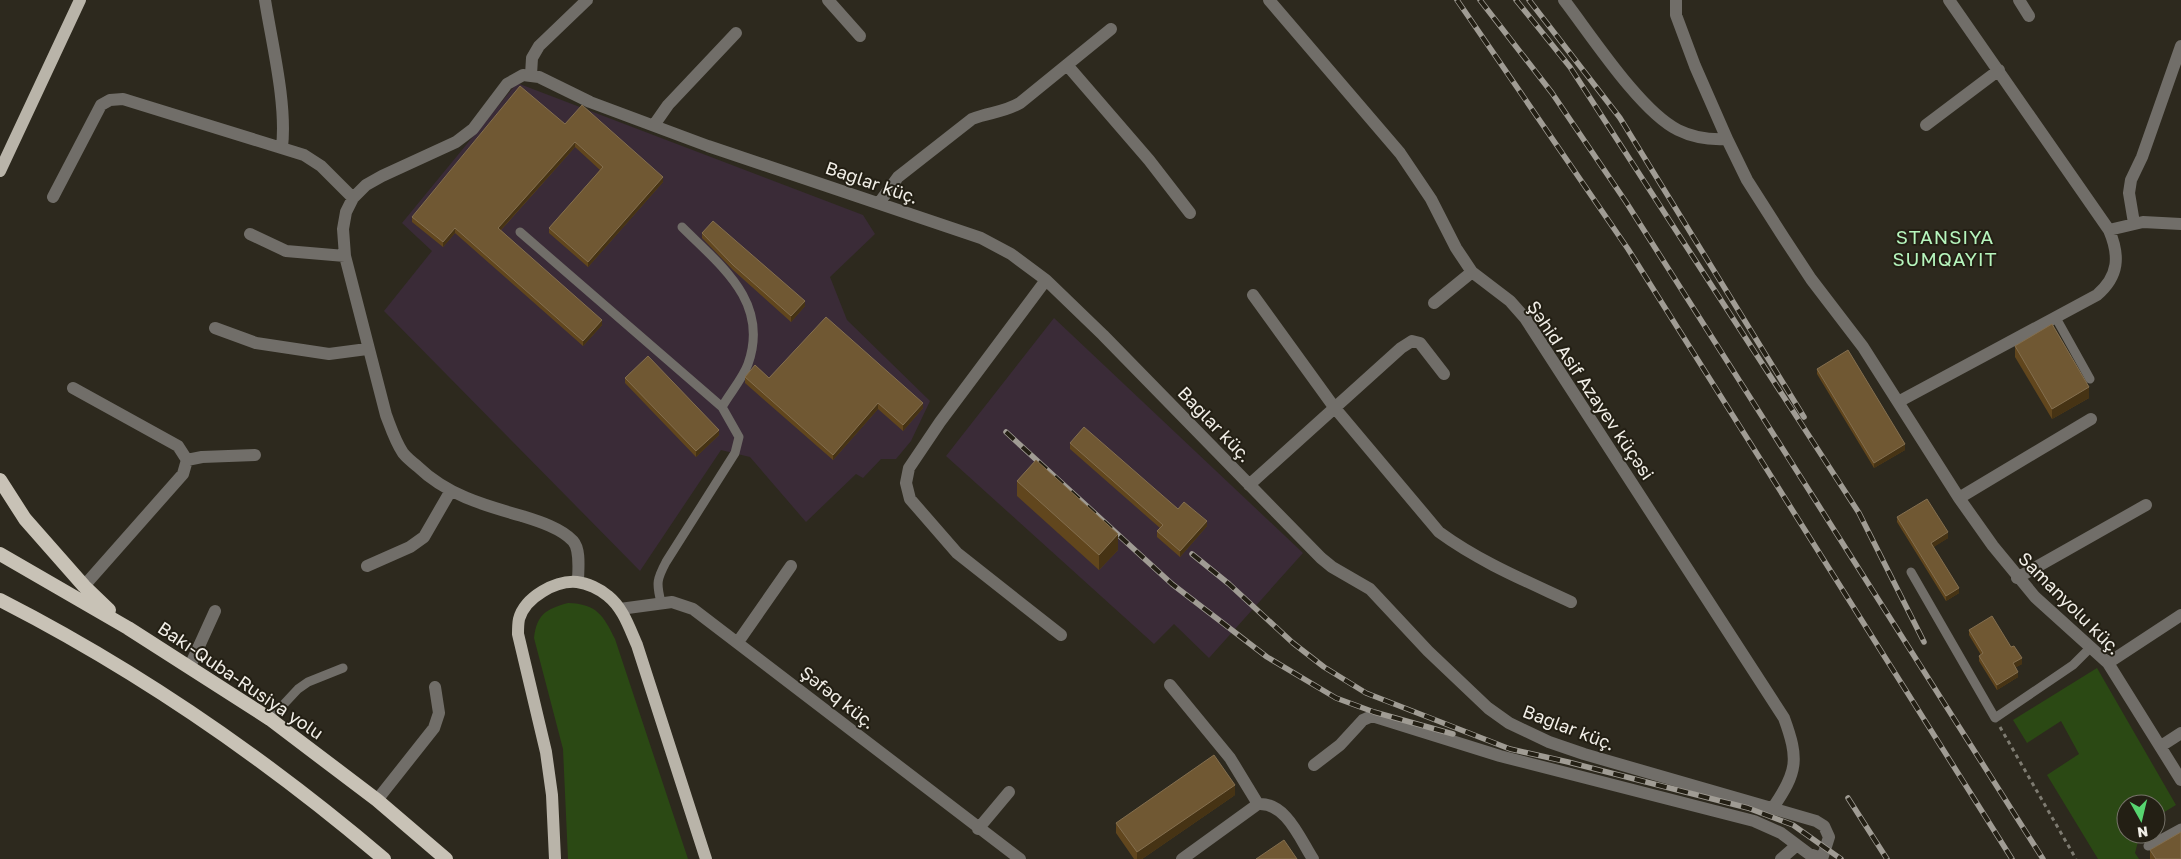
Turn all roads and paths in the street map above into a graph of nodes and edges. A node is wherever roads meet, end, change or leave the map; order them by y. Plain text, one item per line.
1 (80, 0) edge
2 (265, 0) edge
3 (587, 0) edge
4 (828, 0) edge
5 (1269, 0) edge
6 (1564, 0) edge
7 (1676, 0) edge
8 (1949, 0) edge
9 (2019, 0) edge
10 (2029, 16) dead end
11 (1111, 28) dead end
12 (736, 33) dead end
13 (860, 36) dead end
14 (2181, 46) edge
15 (1067, 64) junction
16 (1999, 70) junction
17 (531, 75) junction
18 (654, 125) junction
19 (1926, 125) dead end
20 (1727, 139) junction
21 (282, 147) junction
22 (0, 171) edge
23 (53, 197) dead end
24 (353, 198) junction
25 (879, 203) junction
26 (1190, 212) dead end
27 (2134, 223) junction
28 (2181, 224) edge
29 (682, 227) dead end
30 (2109, 230) junction
31 (520, 232) dead end
32 (250, 234) dead end
33 (344, 256) junction
34 (1472, 272) junction
35 (1046, 280) junction
36 (1253, 295) dead end
37 (1434, 302) dead end
38 (2056, 318) junction
39 (215, 328) dead end
40 (367, 349) junction
41 (1444, 374) dead end
42 (2090, 379) dead end
43 (73, 388) dead end
44 (1898, 402) junction
45 (722, 407) junction
46 (1334, 407) junction
47 (2091, 419) dead end
48 (255, 455) dead end
49 (187, 460) junction
50 (0, 480) edge
51 (1249, 485) junction
52 (450, 492) junction
53 (1959, 498) junction
54 (2146, 505) dead end
55 (0, 554) edge
56 (366, 566) dead end
57 (791, 566) dead end
58 (1911, 572) dead end
59 (2017, 578) junction
60 (578, 582) junction
61 (84, 586) junction
62 (0, 600) edge
63 (661, 602) junction
64 (1571, 602) dead end
65 (620, 609) junction
66 (215, 611) dead end
67 (2181, 615) edge
68 (128, 628) junction
69 (1061, 635) dead end
70 (738, 642) junction
71 (2091, 647) junction
72 (2108, 663) junction
73 (190, 666) junction
74 (343, 668) dead end
75 (1170, 685) dead end
76 (436, 687) dead end
77 (270, 718) junction
78 (1994, 718) junction
79 (2181, 734) edge
80 (2161, 746) junction
81 (1314, 766) dead end
82 (2181, 780) edge
83 (1009, 792) dead end
84 (377, 800) junction
85 (1258, 804) junction
86 (1772, 809) junction
87 (978, 828) junction
88 (2181, 828) edge
89 (1797, 845) junction
90 (2148, 846) dead end
91 (1823, 855) edge
92 (1016, 858) edge
93 (384, 859) edge
94 (446, 859) edge
95 (555, 859) edge
96 (706, 859) edge
97 (1182, 859) edge
98 (1313, 859) edge
99 (1781, 859) edge
100 (2076, 859) edge

1 - 22 main road
2 - 21 street
3 - 17 street
4 - 13 street
5 - 34 street, Şəhid Asif Azayev küçəsi
6 - 20 street
7 - 20 street, Samanyolu küç.
8 - 16 street
9 - 10 street
11 - 15 street
12 - 18 street
14 - 27 street
15 - 25 street
15 - 26 street
16 - 19 street
16 - 30 street
17 - 18 street, Bağlar küç.
17 - 24 street
18 - 25 street, Bağlar küç.
20 - 44 street, Samanyolu küç.
21 - 23 street
21 - 24 street
24 - 33 street
25 - 35 street, Bağlar küç.
27 - 28 street
27 - 30 street
29 - 45 lane
30 - 38 street
31 - 45 lane
32 - 33 street
33 - 40 street
34 - 37 street
34 - 86 street, Şəhid Asif Azayev küçəsi
35 - 51 street, Bağlar küç.
35 - 69 street
36 - 46 street
38 - 42 lane
38 - 44 street
39 - 40 street
40 - 52 street
41 - 46 street
43 - 49 street
44 - 53 street, Samanyolu küç.
45 - 63 lane
46 - 51 street
46 - 64 street
47 - 53 street
48 - 49 street
49 - 61 street
50 - 61 highway
51 - 86 street, Bağlar küç.
52 - 56 street
52 - 60 street
53 - 59 street, Samanyolu küç.
54 - 59 street
55 - 68 highway, Bakı-Quba-Rusiya yolu
57 - 70 street
58 - 78 lane
59 - 71 street, Samanyolu küç.
60 - 65 main road
60 - 95 main road
61 - 68 highway
62 - 93 highway
63 - 65 street, Şəfəq küç.
63 - 70 street, Şəfəq küç.
65 - 96 main road
66 - 73 street
67 - 72 street
68 - 73 highway, Bakı-Quba-Rusiya yolu
70 - 87 street, Şəfəq küç.
71 - 72 street, Samanyolu küç.
71 - 78 lane
72 - 80 street, Samanyolu küç.
73 - 77 highway, Bakı-Quba-Rusiya yolu
74 - 77 lane
75 - 85 street
76 - 84 street
77 - 84 highway, Bakı-Quba-Rusiya yolu
78 - 100 path
79 - 80 street
80 - 82 street, Samanyolu küç.
81 - 89 street
83 - 87 street
84 - 94 highway, Bakı-Quba-Rusiya yolu
85 - 97 street
85 - 98 street
86 - 91 street, Bağlar küç.
87 - 92 street, Şəfəq küç.
88 - 90 lane
89 - 91 street
89 - 99 street

